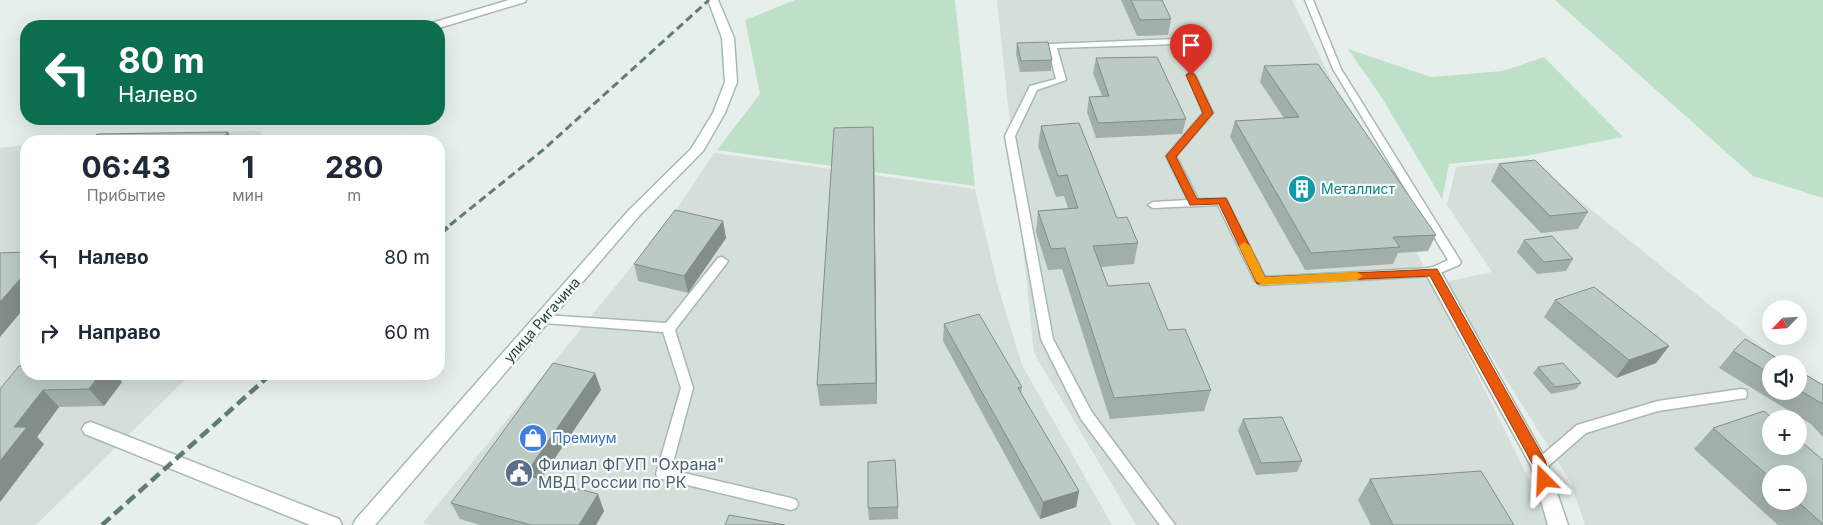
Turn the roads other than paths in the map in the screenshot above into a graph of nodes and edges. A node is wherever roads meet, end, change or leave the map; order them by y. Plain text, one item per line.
1 (522, 0) edge
2 (1309, 0) edge
3 (714, 2) edge
4 (445, 22) edge
5 (1203, 41) dead end
6 (1191, 75) dead end
7 (1194, 202) junction
8 (1153, 205) dead end
9 (722, 261) dead end
10 (1433, 272) junction
11 (544, 318) junction
12 (668, 328) junction
13 (1740, 394) dead end
14 (90, 429) dead end
15 (1540, 464) junction
16 (791, 504) dead end
17 (332, 525) edge
18 (363, 525) edge
19 (1168, 525) edge
20 (1558, 525) edge

1 - 4 main road
2 - 10 lane
3 - 11 main road, улица Ригачина
5 - 19 lane
6 - 7 lane
7 - 8 lane
7 - 10 lane
9 - 12 lane
10 - 15 main road
11 - 12 lane
11 - 18 main road, улица Ригачина
12 - 16 lane
13 - 15 lane
14 - 17 main road
15 - 20 main road

